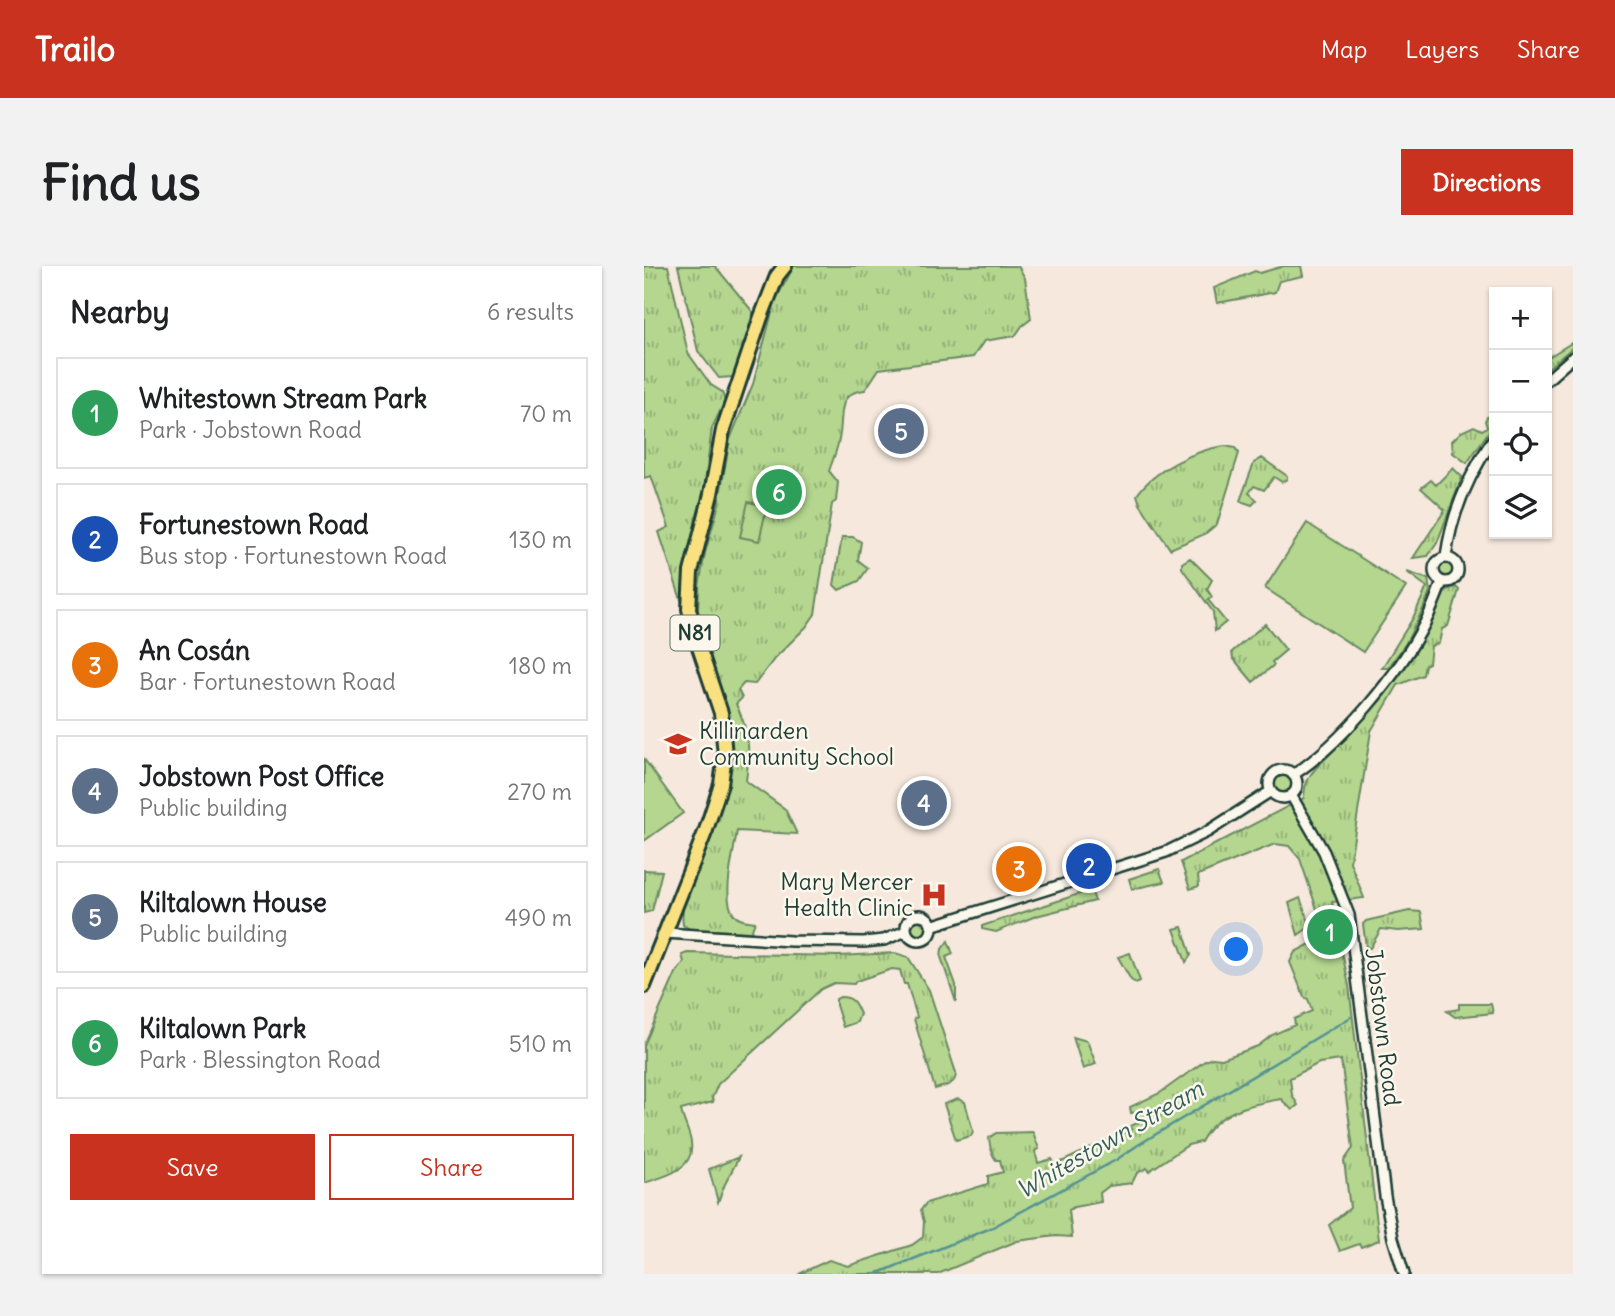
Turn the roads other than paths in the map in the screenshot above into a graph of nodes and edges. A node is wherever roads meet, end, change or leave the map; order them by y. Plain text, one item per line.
1 (785, 266) edge
2 (1573, 357) edge
3 (1552, 376) edge
4 (1489, 446) edge
5 (1446, 557) junction
6 (1442, 582) junction
7 (1293, 775) junction
8 (1271, 791) junction
9 (1291, 795) junction
10 (931, 926) junction
11 (906, 931) junction
12 (665, 933) junction
13 (644, 986) edge
14 (1404, 1274) edge

1 - 12 main road, N81
2 - 3 street
4 - 5 street
5 - 6 street
5 - 6 street
6 - 7 street
7 - 8 street
7 - 9 street
8 - 9 street
8 - 10 street
9 - 14 street, Jobstown Road
10 - 11 street
10 - 11 street
11 - 12 street
12 - 13 main road, N81

